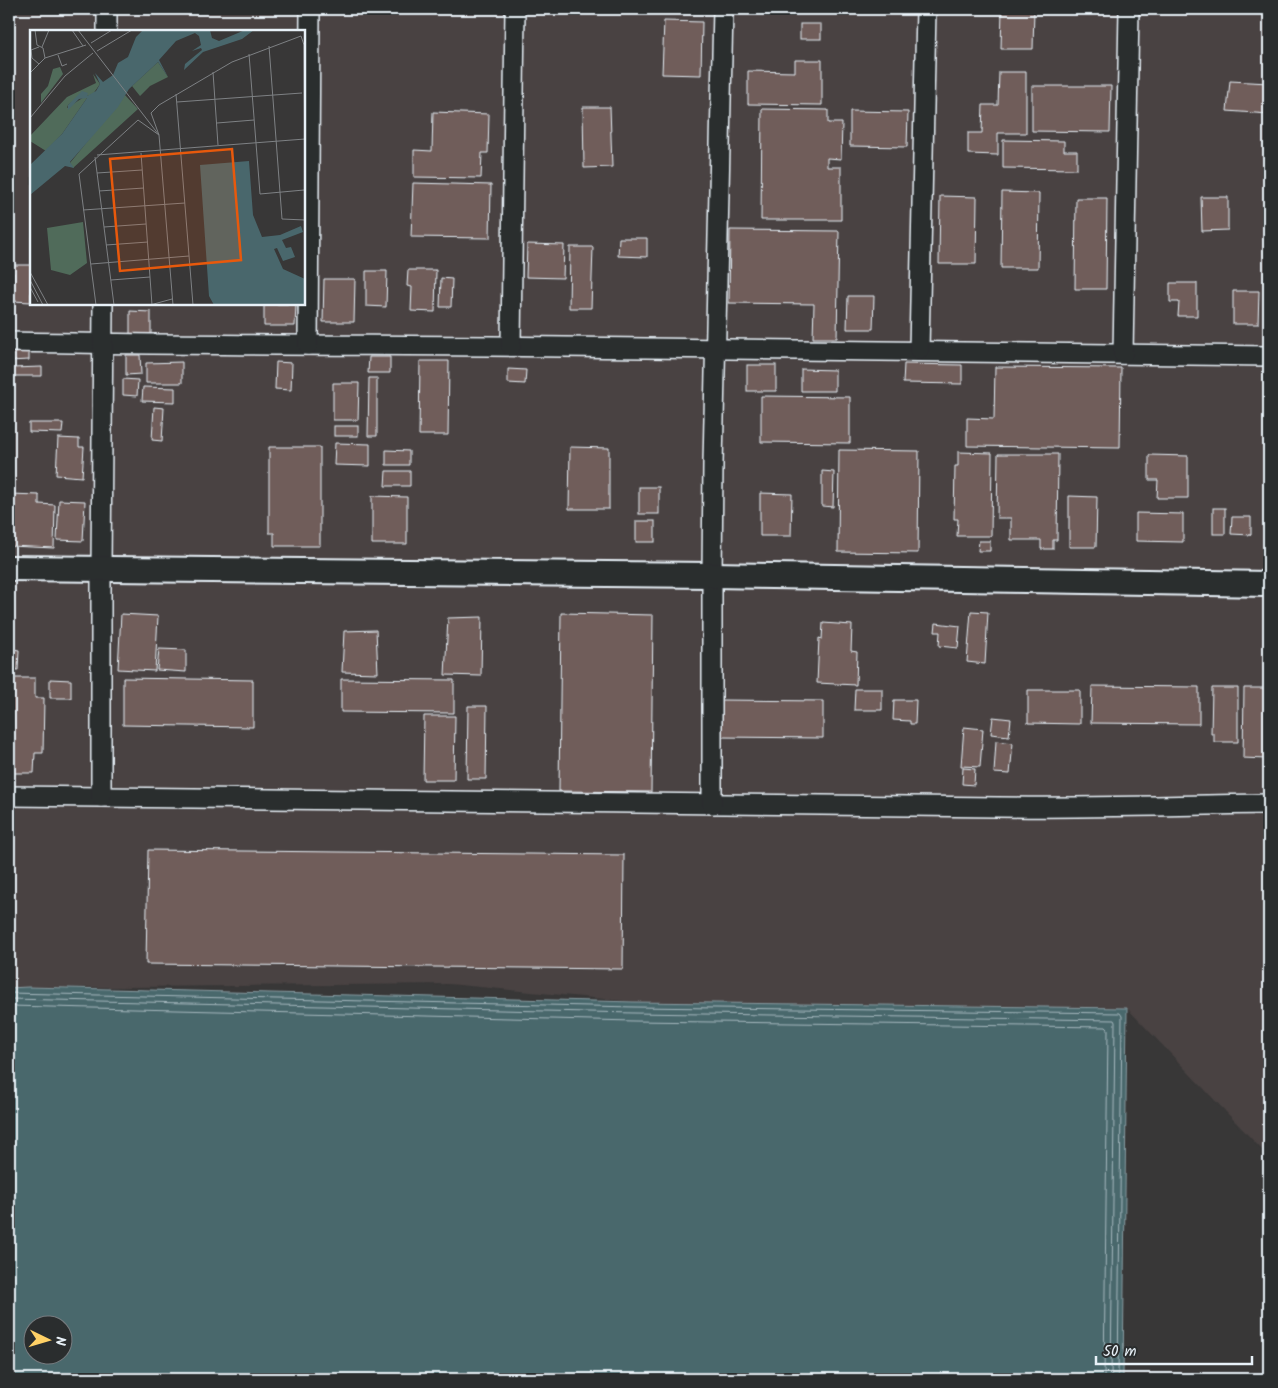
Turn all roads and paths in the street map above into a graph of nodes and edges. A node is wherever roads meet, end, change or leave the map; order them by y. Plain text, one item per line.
1 (107, 9) edge
2 (310, 9) edge
3 (515, 9) edge
4 (723, 9) edge
5 (926, 9) edge
6 (1128, 9) edge
7 (107, 30) edge
8 (103, 305) edge
9 (9, 342) edge
10 (103, 344) junction
11 (308, 345) junction
12 (511, 346) junction
13 (715, 348) junction
14 (919, 350) junction
15 (1123, 354) junction
16 (1269, 356) edge
17 (9, 568) edge
18 (100, 569) junction
19 (712, 575) junction
20 (1269, 584) edge
21 (9, 796) edge
22 (100, 797) junction
23 (712, 804) junction
24 (1269, 804) edge

1 - 7 street
2 - 11 street
3 - 12 street
4 - 13 street
5 - 14 street
6 - 15 street
8 - 10 street
9 - 10 street
10 - 11 street
10 - 18 street
11 - 12 street
12 - 13 street
13 - 14 street
13 - 19 street
14 - 15 street
15 - 16 street
17 - 18 street
18 - 19 street
18 - 22 street
19 - 20 street
19 - 23 street
21 - 22 street
22 - 23 street
23 - 24 street

